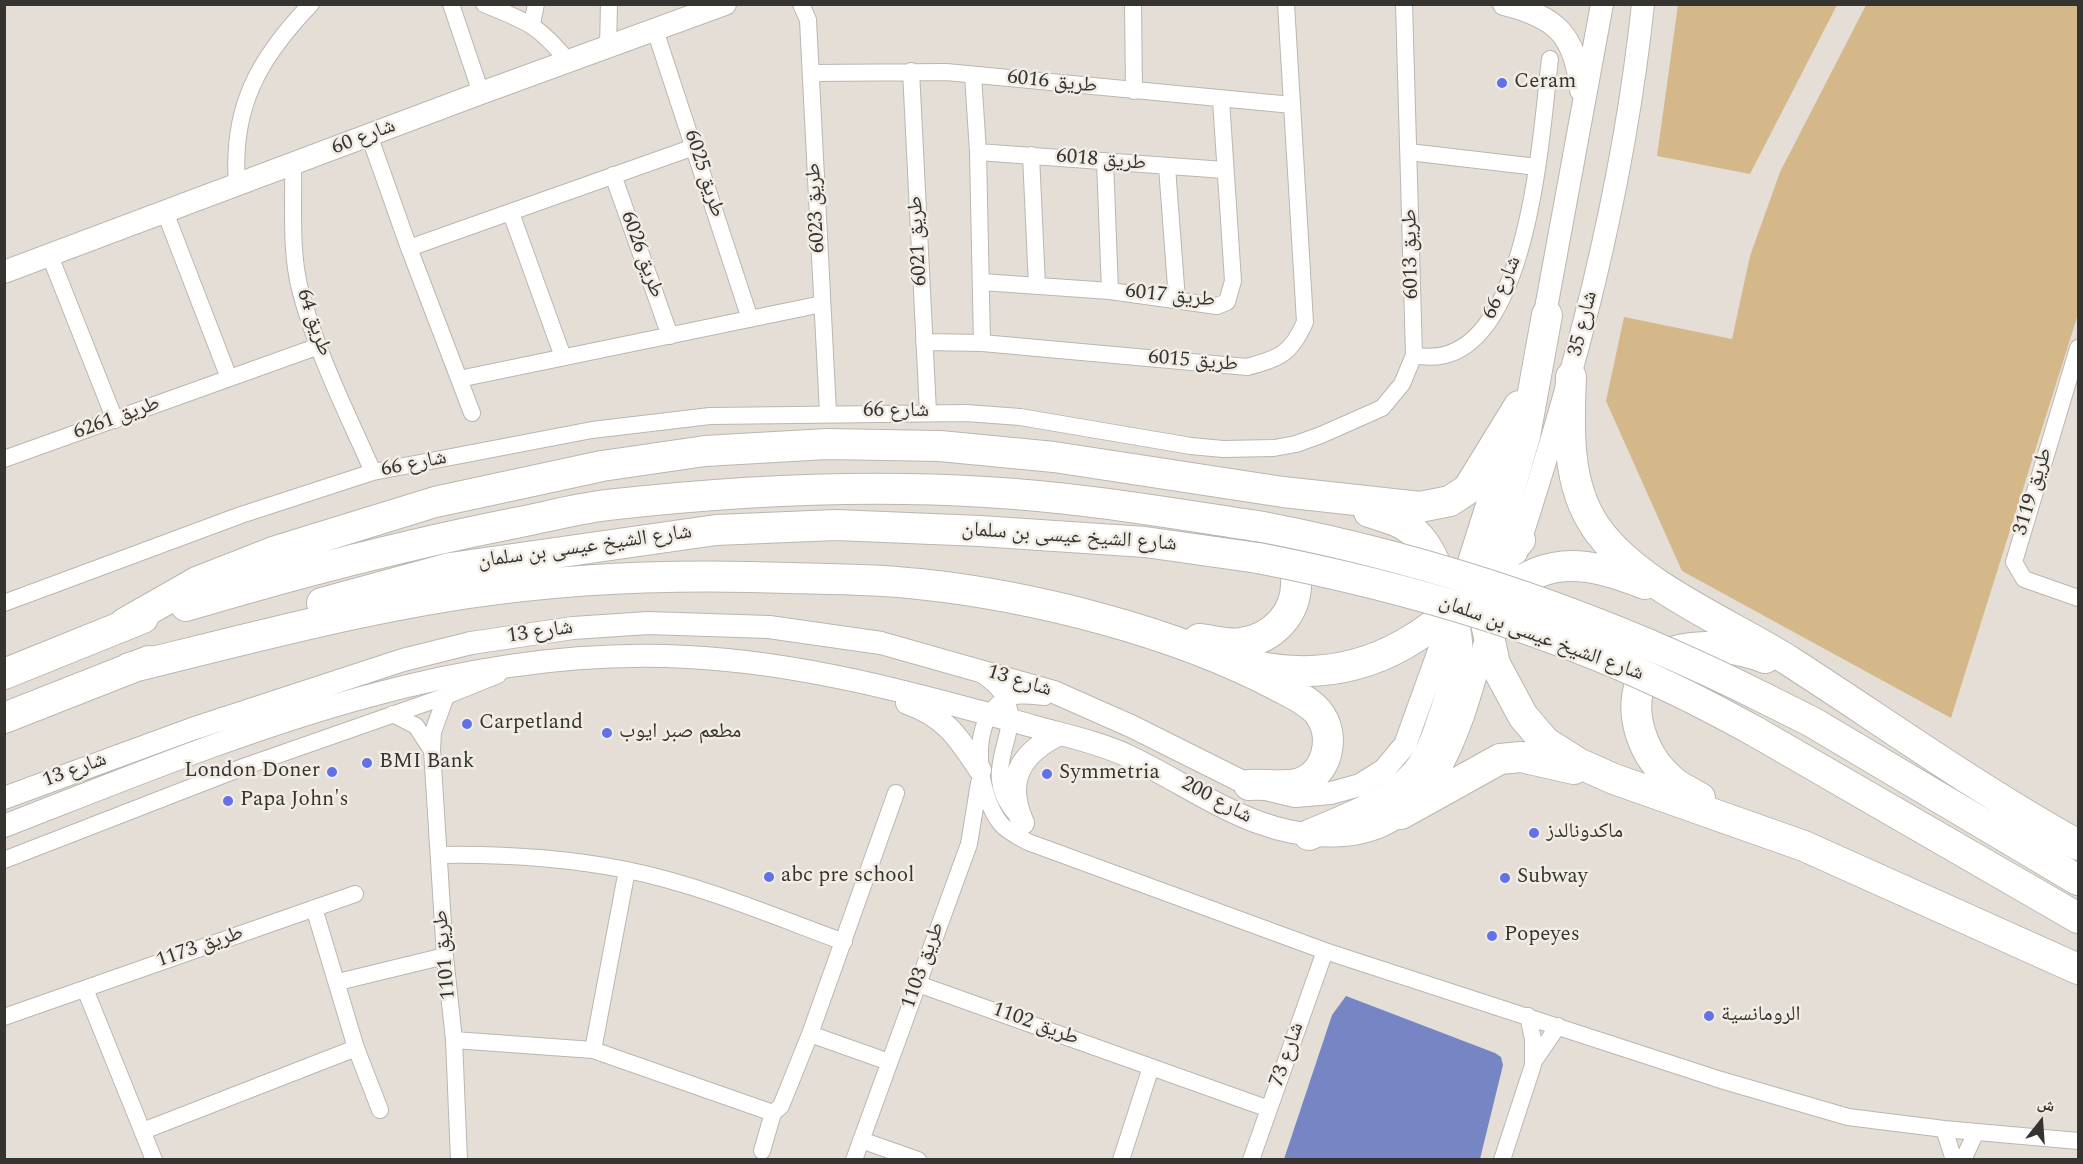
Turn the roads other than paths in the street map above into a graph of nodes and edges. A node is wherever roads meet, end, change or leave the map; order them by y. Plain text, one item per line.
1 (311, 4) edge
2 (451, 4) edge
3 (484, 4) edge
4 (536, 4) edge
5 (609, 4) edge
6 (725, 4) edge
7 (801, 4) edge
8 (1133, 4) edge
9 (1286, 4) edge
10 (1404, 4) edge
11 (1602, 4) edge
12 (1643, 4) edge
13 (1504, 5) edge
14 (532, 24) junction
15 (655, 30) junction
16 (608, 47) junction
17 (1550, 59) dead end
18 (568, 61) junction
19 (911, 71) junction
20 (811, 73) junction
21 (973, 75) junction
22 (1134, 91) junction
23 (481, 93) junction
24 (1221, 100) junction
25 (1292, 105) junction
26 (1584, 112) junction
27 (369, 135) junction
28 (694, 147) junction
29 (978, 152) junction
30 (1409, 152) junction
31 (1031, 155) junction
32 (1106, 161) junction
33 (293, 165) junction
34 (1167, 167) junction
35 (1537, 167) junction
36 (1224, 170) junction
37 (613, 175) junction
38 (237, 185) junction
39 (165, 212) junction
40 (511, 213) junction
41 (409, 248) junction
42 (50, 256) junction
43 (4, 272) edge
44 (982, 282) junction
45 (1037, 286) junction
46 (1110, 291) junction
47 (1178, 300) junction
48 (822, 304) junction
49 (1547, 315) junction
50 (750, 319) junction
51 (670, 336) junction
52 (924, 342) junction
53 (982, 343) junction
54 (319, 346) junction
55 (2079, 348) edge
56 (1414, 355) junction
57 (563, 357) junction
58 (1571, 376) junction
59 (229, 378) junction
60 (459, 378) junction
61 (1519, 406) junction
62 (928, 412) junction
63 (472, 413) dead end
64 (828, 413) junction
65 (115, 420) junction
66 (4, 459) edge
67 (373, 472) junction
68 (1163, 472) junction
69 (1283, 492) junction
70 (1520, 540) joint
71 (1682, 598) junction
72 (2079, 598) edge
73 (4, 603) edge
74 (1489, 605) junction
75 (125, 624) junction
76 (1148, 633) junction
77 (1450, 633) junction
78 (1222, 660) junction
79 (734, 661) junction
80 (524, 664) junction
81 (969, 666) junction
82 (129, 668) junction
83 (4, 674) edge
84 (446, 696) junction
85 (1845, 699) junction
86 (1090, 707) junction
87 (1002, 711) junction
88 (393, 714) junction
89 (4, 718) edge
90 (1060, 734) junction
91 (432, 750) junction
92 (980, 770) junction
93 (1614, 779) junction
94 (1250, 785) junction
95 (896, 793) dead end
96 (4, 798) edge
97 (1401, 814) junction
98 (1023, 823) junction
99 (1746, 824) junction
100 (4, 826) edge
101 (1309, 835) junction
102 (2079, 845) edge
103 (440, 855) junction
104 (1064, 856) junction
105 (4, 860) edge
106 (627, 870) junction
107 (2079, 880) edge
108 (355, 894) dead end
109 (314, 908) junction
110 (2079, 918) edge
111 (844, 942) junction
112 (1325, 951) junction
113 (445, 956) junction
114 (2079, 969) edge
115 (338, 982) junction
116 (918, 984) junction
117 (85, 989) junction
118 (1528, 1016) junction
119 (4, 1017) edge
120 (1558, 1026) junction
121 (810, 1034) junction
122 (454, 1040) junction
123 (356, 1048) junction
124 (593, 1050) junction
125 (889, 1062) junction
126 (1533, 1065) junction
127 (1151, 1067) junction
128 (1269, 1109) junction
129 (380, 1110) dead end
130 (773, 1113) junction
131 (1944, 1129) junction
132 (143, 1131) junction
133 (1976, 1132) junction
134 (861, 1140) junction
135 (2079, 1141) edge
136 (762, 1151) dead end
137 (154, 1160) edge
138 (459, 1160) edge
139 (854, 1160) edge
140 (918, 1160) edge
141 (1121, 1160) edge
142 (1251, 1160) edge
143 (1503, 1160) edge
144 (1954, 1160) edge
145 (1963, 1160) edge

1 - 38 street
2 - 23 street
3 - 14 street
4 - 14 street
5 - 16 street
6 - 15 street, شارع 60
7 - 20 street, طريق 6023
8 - 22 street
9 - 25 street, طريق 6015
10 - 30 street, طريق 6013
11 - 26 street, شارع 35
12 - 58 street, شارع 35
13 - 26 street
14 - 18 street
15 - 16 street, شارع 60
15 - 28 street, طريق 6025
16 - 18 street, شارع 60
17 - 35 street, شارع 66
18 - 23 street, شارع 60
19 - 20 street, طريق 6016
19 - 21 street, طريق 6016
19 - 52 street, طريق 6021
20 - 48 street, طريق 6023
21 - 22 street, طريق 6016
21 - 29 street
22 - 24 street, طريق 6016
23 - 27 street, شارع 60
24 - 25 street, طريق 6016
24 - 36 street, طريق 6017
25 - 53 street, طريق 6015
26 - 49 street, شارع 35
27 - 33 street, شارع 60
27 - 41 street
28 - 37 street
28 - 50 street, طريق 6025
29 - 31 street, طريق 6018
29 - 44 street
30 - 35 street
30 - 56 street, طريق 6013
31 - 32 street, طريق 6018
31 - 45 street
32 - 34 street, طريق 6018
32 - 46 street
33 - 38 street, شارع 60
33 - 54 street, طريق 64
34 - 36 street, طريق 6018
34 - 47 street
35 - 56 street, شارع 66
36 - 47 street, طريق 6017
37 - 40 street
37 - 51 street, طريق 6026
38 - 39 street, شارع 60
39 - 42 street, شارع 60
39 - 59 street
40 - 41 street
40 - 57 street
41 - 60 street
42 - 43 street, شارع 60
42 - 65 street
44 - 45 street, طريق 6017
44 - 53 street
45 - 46 street, طريق 6017
46 - 47 street, طريق 6017
48 - 50 street
48 - 64 street, طريق 6023
49 - 61 street, شارع 35
49 - 74 highway
50 - 51 street
51 - 57 street
52 - 53 street, طريق 6015
52 - 62 street, طريق 6021
54 - 59 street, طريق 6261
54 - 67 street, طريق 64
55 - 72 street, طريق 3119
56 - 62 street, شارع 66
57 - 60 street
58 - 70 street, شارع 35
58 - 71 highway
59 - 65 street, طريق 6261
60 - 63 street
61 - 69 highway
61 - 77 street, شارع 35
62 - 64 street, شارع 66
64 - 67 street, شارع 66
65 - 66 street, طريق 6261
67 - 73 street, شارع 66
68 - 69 highway
68 - 75 highway
68 - 76 highway
69 - 77 highway
70 - 74 highway
71 - 74 highway
71 - 85 highway
74 - 77 highway
74 - 93 highway
74 - 97 street, شارع 200
75 - 83 highway, شارع الشيخ عيسى بن سلمان
75 - 107 highway, شارع الشيخ عيسى بن سلمان, bridge
76 - 78 highway
76 - 82 highway
77 - 78 highway
77 - 94 street, شارع 200
77 - 101 highway
78 - 94 highway
79 - 80 street, شارع 13
79 - 87 street, شارع 13
79 - 92 street
80 - 84 street
80 - 100 street, شارع 13
81 - 86 street, شارع 13
81 - 87 street
81 - 96 street, شارع 13
82 - 89 highway, شارع الشيخ عيسى بن سلمان
82 - 110 highway, شارع الشيخ عيسى بن سلمان, bridge
84 - 88 street
84 - 91 street, طريق 1101
85 - 99 highway
85 - 102 highway
86 - 87 street, شارع 200
86 - 94 street, شارع 200
87 - 90 street, شارع 200
87 - 92 street
87 - 98 street
88 - 91 street
88 - 105 street
90 - 98 street
90 - 101 street, شارع 200
91 - 103 street, طريق 1101
92 - 104 street
92 - 116 street, طريق 1103
93 - 97 highway
93 - 99 highway
95 - 111 street
97 - 101 street, شارع 200
98 - 104 street
99 - 114 highway
103 - 106 street
103 - 113 street, طريق 1101
104 - 112 street
106 - 111 street
106 - 124 street
108 - 109 street, طريق 1173
109 - 115 street
109 - 117 street, طريق 1173
111 - 121 street
112 - 118 street
112 - 128 street, شارع 73
113 - 115 street
113 - 122 street, طريق 1101
115 - 123 street
116 - 125 street, طريق 1103
116 - 127 street, طريق 1102
117 - 119 street, طريق 1173
117 - 132 street
118 - 120 street
118 - 126 street
120 - 126 street
120 - 131 street
121 - 125 street
121 - 130 street
122 - 124 street
122 - 138 street, طريق 1101
123 - 129 street
123 - 132 street
124 - 130 street
125 - 134 street, طريق 1103
126 - 143 street
127 - 128 street, طريق 1102
127 - 141 street
128 - 142 street, شارع 73
130 - 136 street
131 - 133 street
131 - 144 street
132 - 137 street
133 - 135 street
133 - 145 street
134 - 139 street, طريق 1103
134 - 140 street

